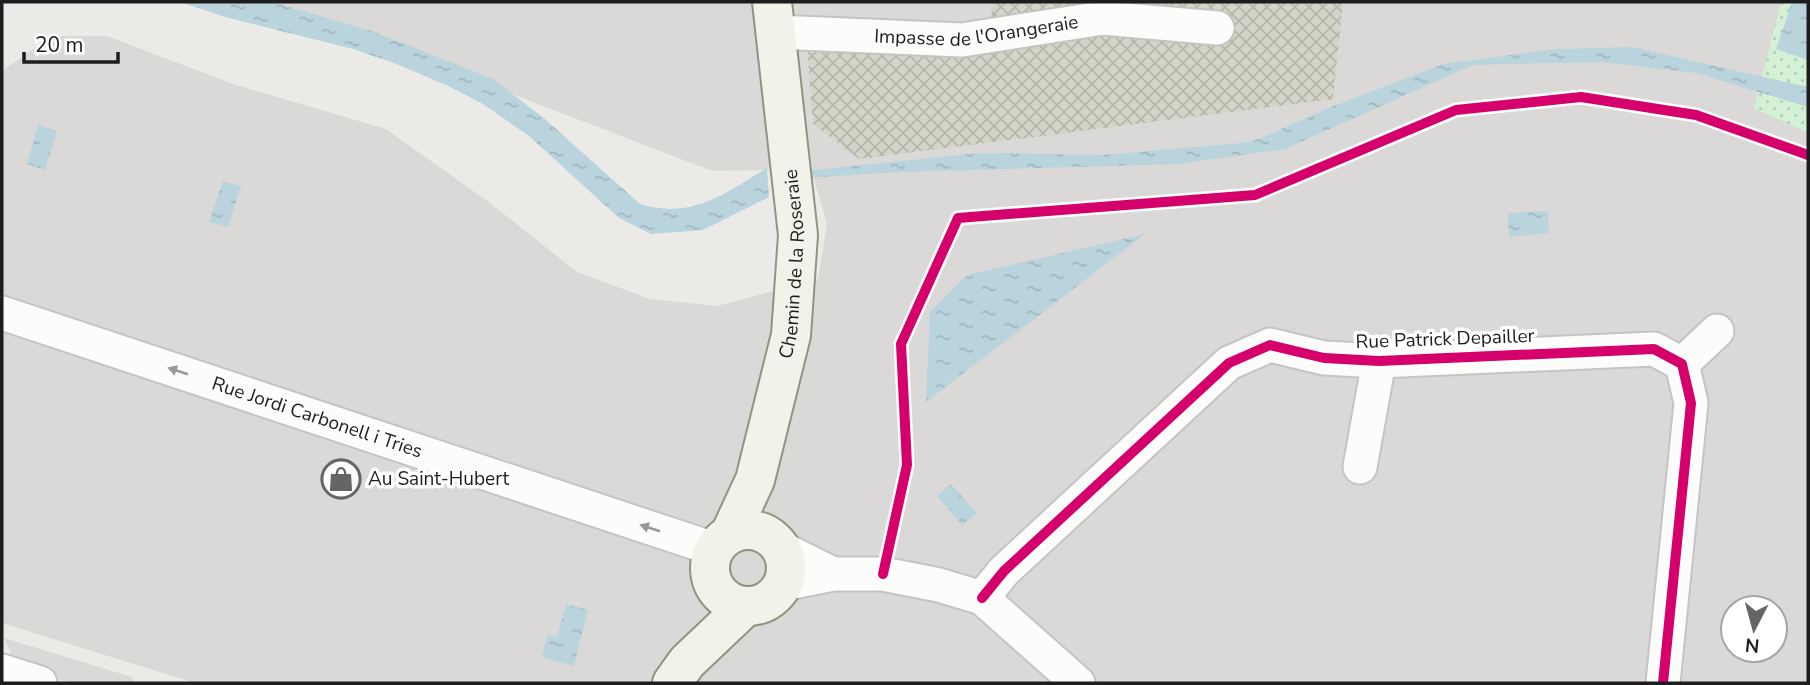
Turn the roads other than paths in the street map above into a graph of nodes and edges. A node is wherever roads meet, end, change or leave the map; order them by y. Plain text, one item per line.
1 (774, 17) edge
2 (1217, 28) dead end
3 (2, 313) edge
4 (1717, 331) dead end
5 (1378, 361) junction
6 (1682, 364) junction
7 (1360, 467) dead end
8 (755, 480) junction
9 (722, 542) junction
10 (779, 557) junction
11 (731, 598) junction
12 (982, 598) junction
13 (2, 671) edge
14 (680, 672) edge
15 (40, 683) edge
16 (1078, 683) edge
17 (1663, 683) edge

1 - 2 street, Impasse de l'Orangeraie
1 - 8 street, Chemin de la Roseraie
9 -> 3 street, Rue Jordi Carbonell i Tries
4 - 6 street
5 - 6 street, Rue Patrick Depailler
5 - 7 street, Rue Patrick Depailler
5 - 12 street, Rue Patrick Depailler
6 - 17 street
8 - 9 street, Chemin de la Roseraie
8 - 10 street, Chemin de la Roseraie
9 - 10 street
9 - 11 street
10 - 11 street
10 - 12 street
11 - 14 street
12 - 16 street
13 - 15 street

